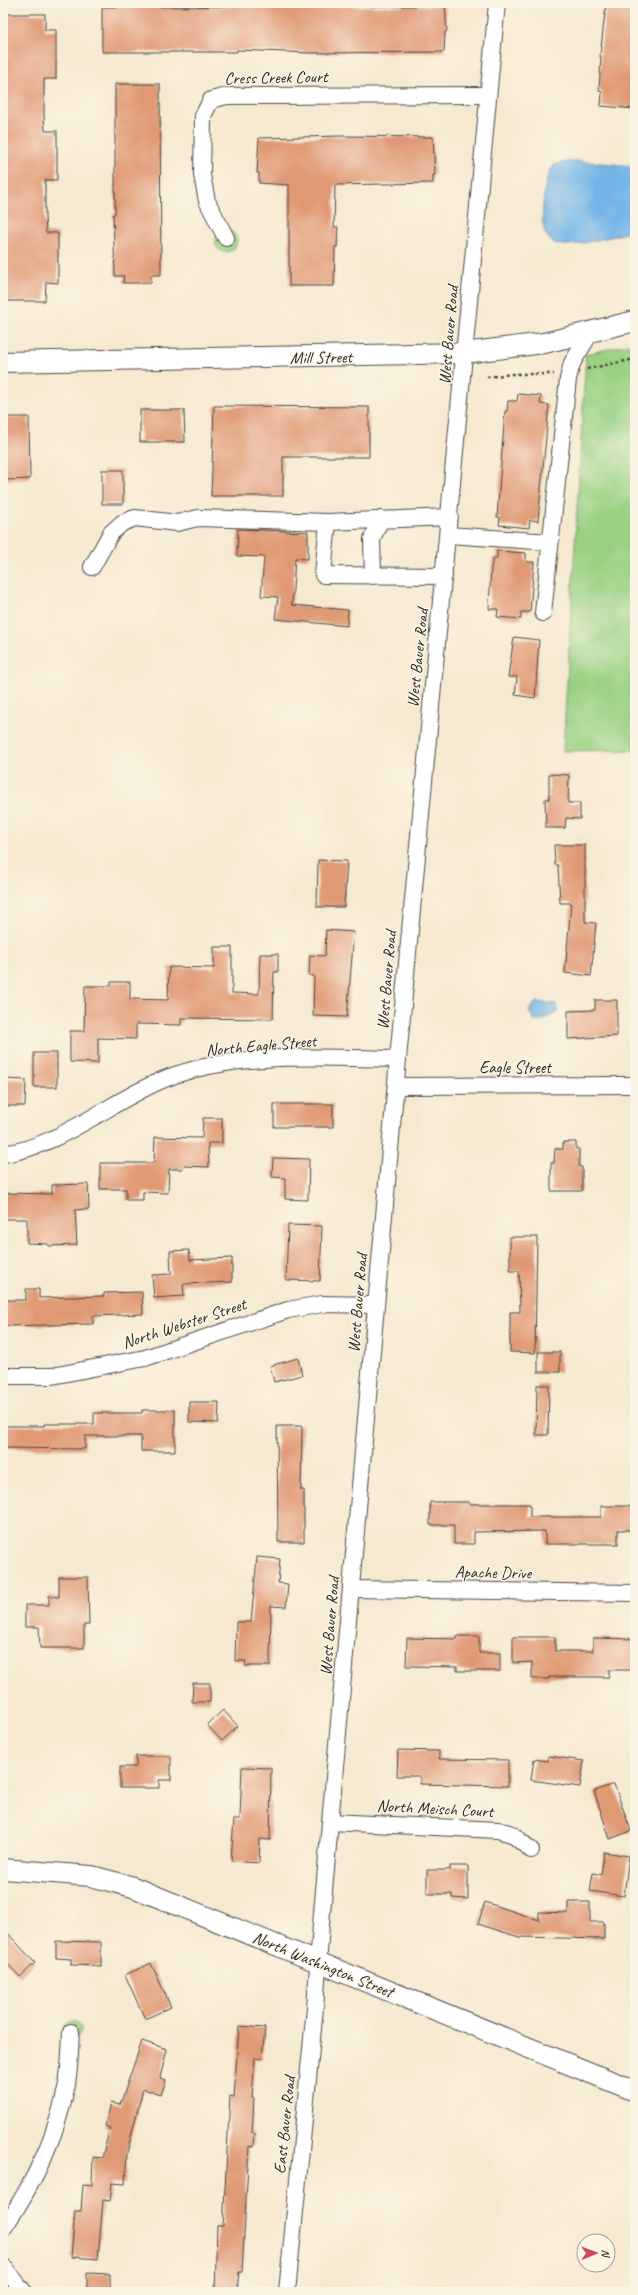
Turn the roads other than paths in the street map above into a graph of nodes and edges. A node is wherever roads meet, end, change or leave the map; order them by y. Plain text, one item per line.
1 (497, 3) edge
2 (488, 95) junction
3 (226, 238) dead end
4 (635, 321) edge
5 (591, 332) junction
6 (465, 353) junction
7 (3, 362) edge
8 (450, 517) junction
9 (381, 519) junction
10 (328, 522) junction
11 (448, 535) junction
12 (550, 542) junction
13 (92, 567) dead end
14 (373, 576) junction
15 (444, 576) junction
16 (543, 613) dead end
17 (398, 1059) junction
18 (635, 1085) edge
19 (396, 1086) junction
20 (3, 1154) edge
21 (376, 1305) junction
22 (3, 1376) edge
23 (351, 1589) junction
24 (635, 1593) edge
25 (330, 1822) junction
26 (531, 1850) dead end
27 (3, 1870) edge
28 (318, 1962) junction
29 (71, 2032) dead end
30 (635, 2091) edge
31 (3, 2229) edge
32 (3, 2266) edge
33 (24, 2292) edge
34 (287, 2292) edge

1 - 2 street, West Bauer Road
2 - 3 street, Cress Creek Court
2 - 6 street, West Bauer Road
4 - 5 main road, Mill Street
5 - 6 main road, Mill Street
5 - 12 street
6 - 7 main road, Mill Street
6 - 8 street, West Bauer Road
8 - 9 street
8 - 11 street, West Bauer Road
9 - 10 street
9 - 14 street
10 - 13 street
10 - 14 street
11 - 12 street
11 - 15 street, West Bauer Road
12 - 16 street
14 - 15 street
15 - 17 street, West Bauer Road
17 - 19 street, West Bauer Road
17 - 20 street, North Eagle Street
18 - 19 street, Eagle Street
19 - 21 street, West Bauer Road
21 - 22 street, North Webster Street
21 - 23 street, West Bauer Road
23 - 24 street, Apache Drive
23 - 25 street, West Bauer Road
25 - 26 street, North Meisch Court
25 - 28 street, West Bauer Road
27 - 28 main road, North Washington Street
28 - 30 main road, North Washington Street
28 - 34 street, East Bauer Road
29 - 31 street
32 - 33 street

